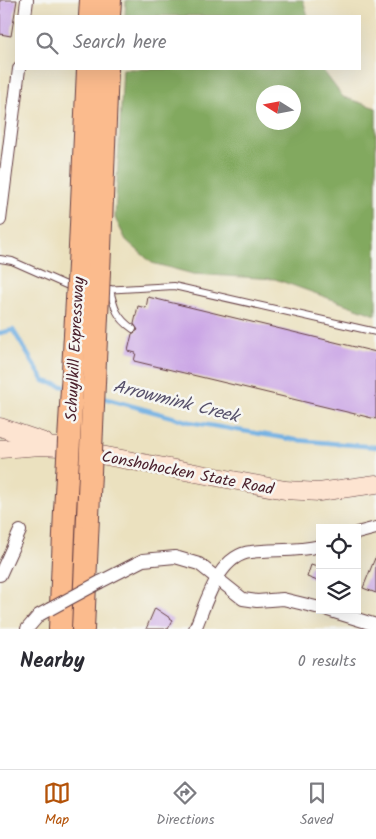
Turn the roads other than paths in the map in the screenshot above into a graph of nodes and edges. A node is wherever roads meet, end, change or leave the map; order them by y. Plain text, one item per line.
1 (27, 0) edge
2 (91, 0) edge
3 (110, 0) edge
4 (25, 15) edge
5 (90, 15) edge
6 (109, 15) edge
7 (19, 70) edge
8 (88, 70) edge
9 (107, 70) edge
10 (0, 220) edge
11 (90, 248) junction
12 (0, 258) edge
13 (110, 289) junction
14 (133, 329) dead end
15 (376, 332) edge
16 (0, 428) edge
17 (59, 447) junction
18 (0, 450) edge
19 (376, 484) edge
20 (376, 528) edge
21 (20, 531) dead end
22 (361, 532) edge
23 (316, 547) edge
24 (0, 575) edge
25 (218, 579) junction
26 (316, 607) edge
27 (341, 614) edge
28 (376, 625) edge
29 (27, 629) edge
30 (60, 629) edge
31 (83, 629) edge
32 (195, 629) edge

1 - 4 street
2 - 5 highway
3 - 6 highway
7 - 10 street
8 - 11 highway, Schuylkill Expressway
9 - 11 highway, Schuylkill Expressway
11 - 30 highway, Schuylkill Expressway, bridge
11 - 31 highway, Schuylkill Expressway, bridge
12 - 13 lane
13 - 14 lane
13 - 15 lane
16 - 17 main road
17 - 18 main road, Conshohocken State Road
17 - 19 main road, Conshohocken State Road
20 - 22 street
21 - 24 street
23 - 25 street
25 - 26 street
25 - 29 street, bridge
25 - 32 street
27 - 28 street

